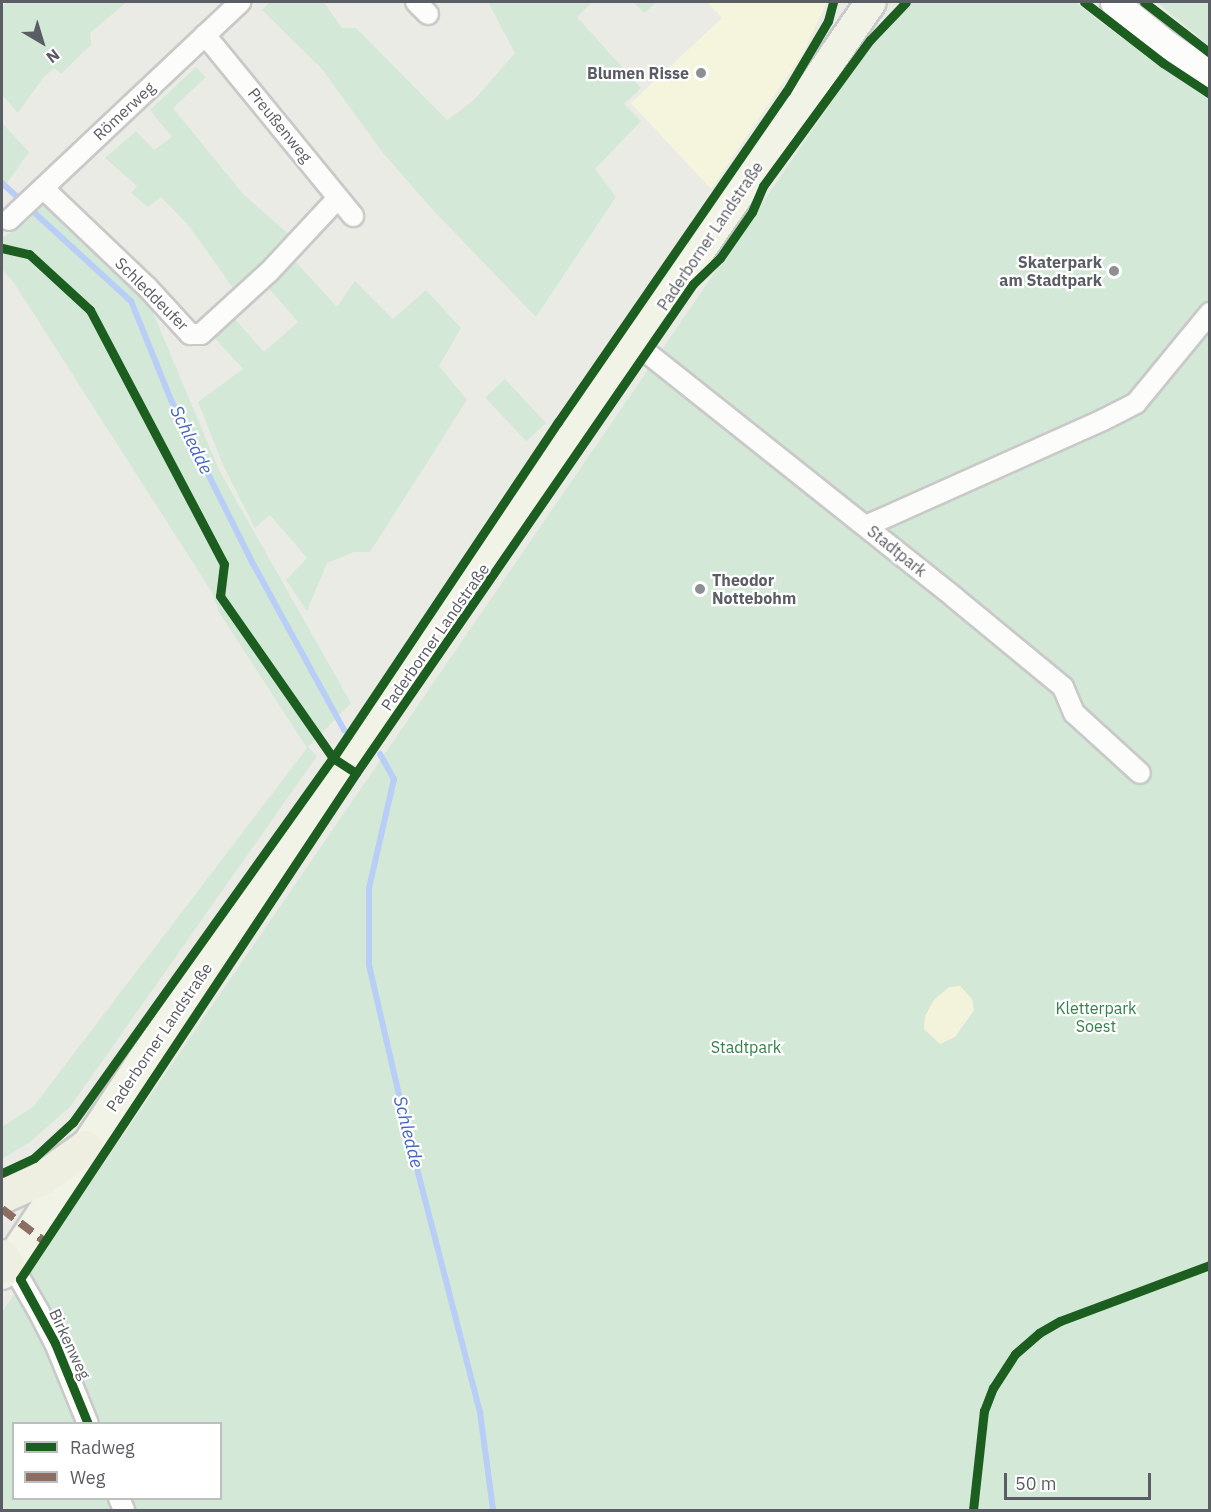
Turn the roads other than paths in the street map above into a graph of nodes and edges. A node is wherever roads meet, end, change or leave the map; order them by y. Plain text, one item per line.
1 (240, 2) edge
2 (871, 2) edge
3 (1114, 2) edge
4 (205, 35) junction
5 (1209, 74) edge
6 (44, 189) junction
7 (338, 198) junction
8 (353, 216) dead end
9 (9, 220) dead end
10 (1209, 314) edge
11 (636, 344) junction
12 (866, 526) junction
13 (1140, 773) dead end
14 (85, 1147) junction
15 (2, 1196) edge
16 (3, 1265) edge
17 (87, 1422) edge

1 - 4 street, Römerweg
2 - 11 main road, Paderborner Landstraße
3 - 5 main road
4 - 6 street, Römerweg
4 - 7 street, Preußenweg
6 - 7 street, Schleddeufer
6 - 9 street, Römerweg
7 - 8 street, Preußenweg
10 - 12 street
11 - 12 street, Stadtpark
11 - 14 main road, Paderborner Landstraße
12 - 13 street, Stadtpark
14 - 15 highway
14 - 16 main road, Paderborner Landstraße
16 - 17 street, Birkenweg

